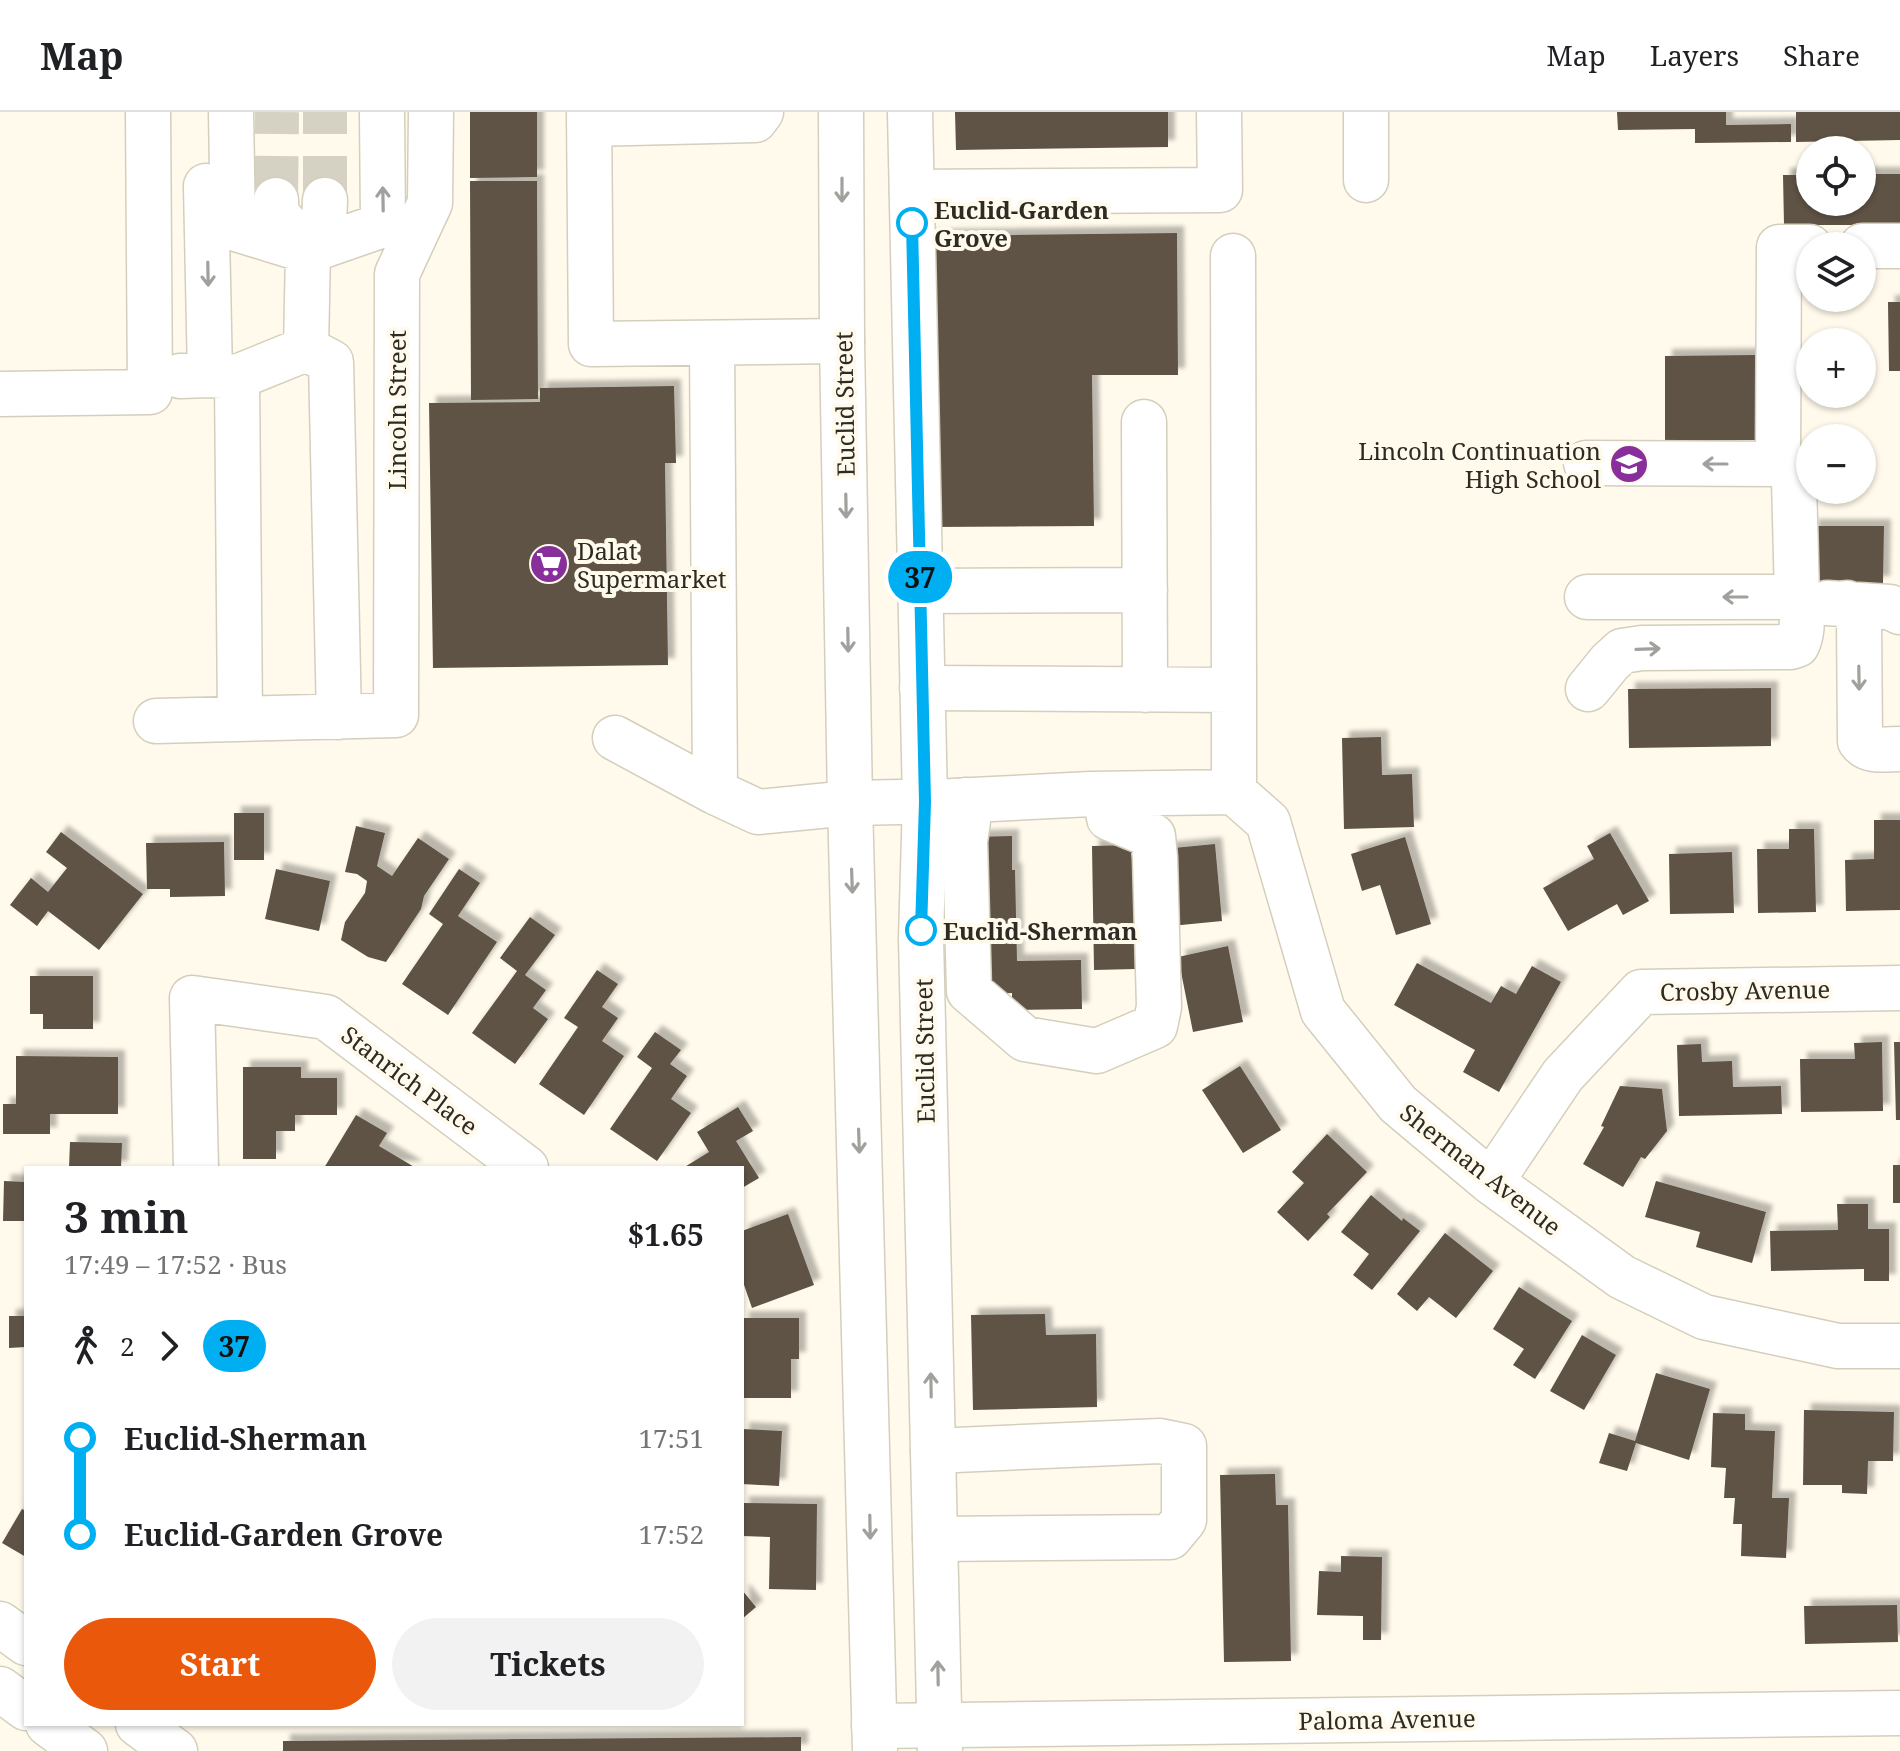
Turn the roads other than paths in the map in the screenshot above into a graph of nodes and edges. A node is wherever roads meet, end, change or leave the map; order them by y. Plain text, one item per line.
1 (148, 112) edge
2 (204, 112) edge
3 (231, 112) edge
4 (382, 112) edge
5 (431, 112) edge
6 (761, 112) edge
7 (841, 112) edge
8 (910, 112) edge
9 (1219, 112) edge
10 (1366, 112) edge
11 (589, 118) edge
12 (1366, 180) dead end
13 (912, 192) junction
14 (276, 200) tunnel mouth
15 (325, 200) tunnel mouth
16 (1876, 246) edge
17 (1900, 246) edge
18 (1796, 247) edge
19 (308, 251) junction
20 (1233, 256) dead end
21 (842, 341) junction
22 (712, 343) junction
23 (306, 349) junction
24 (224, 376) junction
25 (150, 377) junction
26 (0, 394) edge
27 (1144, 422) dead end
28 (1586, 463) dead end
29 (1778, 464) junction
30 (1145, 590) junction
31 (920, 591) junction
32 (1587, 597) dead end
33 (1799, 601) junction
34 (1847, 603) junction
35 (1900, 612) edge
36 (922, 688) junction
37 (1588, 689) dead end
38 (1145, 690) junction
39 (1234, 690) junction
40 (339, 717) junction
41 (240, 719) junction
42 (156, 721) dead end
43 (615, 738) dead end
44 (1900, 749) edge
45 (715, 792) junction
46 (1234, 792) junction
47 (1106, 794) junction
48 (946, 801) junction
49 (850, 803) junction
50 (1900, 988) edge
51 (196, 1166) edge
52 (523, 1166) edge
53 (1491, 1182) junction
54 (1900, 1346) edge
55 (933, 1451) junction
56 (935, 1539) junction
57 (0, 1624) edge
58 (24, 1642) edge
59 (0, 1689) edge
60 (24, 1707) edge
61 (1900, 1713) edge
62 (141, 1726) edge
63 (1264, 1736) edge
64 (940, 1738) edge
65 (875, 1739) edge
66 (175, 1751) edge

1 - 25 street
2 -> 24 street
3 - 19 street
19 -> 4 street
5 - 40 street, Lincoln Street
6 - 11 street
7 -> 21 street, Euclid Street
8 - 13 street, Euclid Street
9 - 13 street
10 - 12 street
11 - 22 street
13 - 31 street, Euclid Street
14 - 19 street
15 - 19 street
16 - 17 street
18 - 29 street
19 - 23 street
20 - 39 street
21 - 22 street
21 -> 49 street, Euclid Street
22 - 45 street
23 - 24 street
23 - 40 street
24 - 25 street
24 - 41 street
25 - 26 street
27 - 30 street
29 -> 28 street
29 - 33 street
30 - 31 street
30 - 38 street
31 - 36 street, Euclid Street
33 -> 32 street
33 - 34 street
37 -> 33 street
34 - 35 street
34 -> 44 street
36 - 38 street
36 - 48 street, Euclid Street
38 - 39 street
39 - 46 street
40 - 41 street
41 - 42 street
43 - 45 street
45 - 49 street
46 - 47 street
46 - 53 street, Sherman Avenue
47 - 48 street
47 - 48 street
48 - 49 street
55 -> 48 street, Euclid Street
49 -> 65 street, Euclid Street
50 - 53 street, Crosby Avenue
51 - 52 street, Stanrich Place
53 - 54 street, Sherman Avenue
55 - 56 street, Euclid Street
55 - 56 street
64 -> 56 street, Euclid Street
57 - 58 street
59 - 60 street
61 - 63 street, Paloma Avenue
62 - 66 street
63 - 64 street, Paloma Avenue
64 - 65 street, Paloma Avenue

